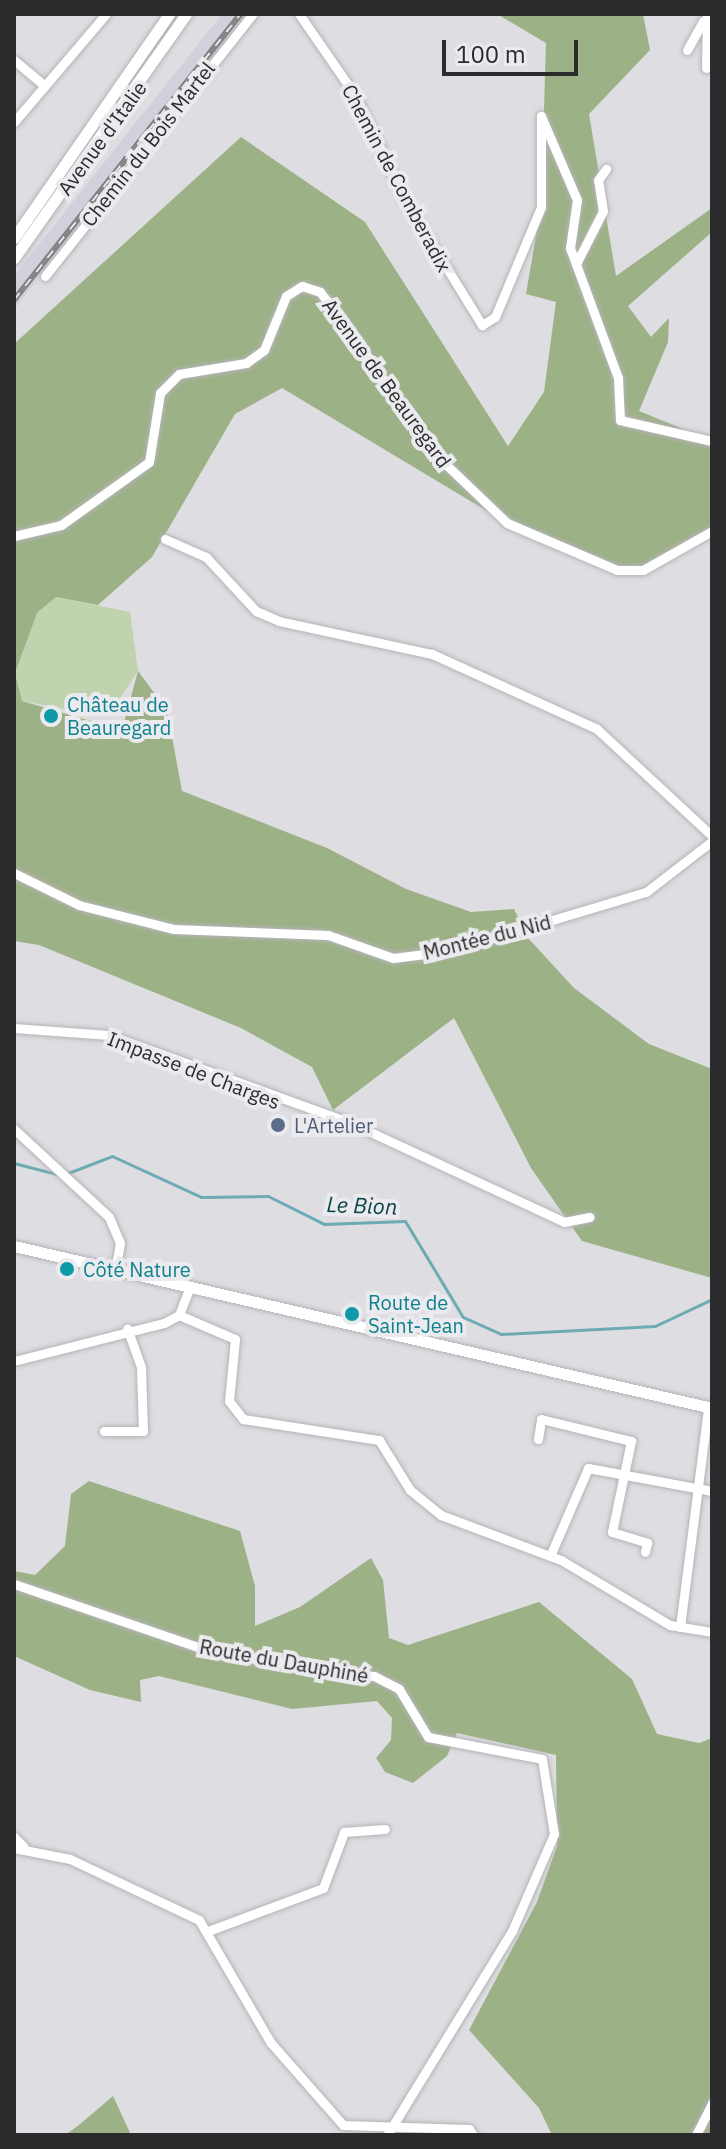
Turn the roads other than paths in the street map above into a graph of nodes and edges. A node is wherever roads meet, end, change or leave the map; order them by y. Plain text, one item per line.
1 (106, 14) edge
2 (169, 14) edge
3 (186, 14) edge
4 (253, 14) edge
5 (299, 14) edge
6 (705, 14) edge
7 (687, 50) dead end
8 (14, 60) edge
9 (706, 68) dead end
10 (45, 86) junction
11 (14, 122) edge
12 (606, 169) dead end
13 (14, 238) edge
14 (14, 258) edge
15 (576, 264) junction
16 (45, 276) dead end
17 (712, 441) edge
18 (712, 531) edge
19 (14, 536) edge
20 (165, 539) dead end
21 (712, 839) edge
22 (14, 873) edge
23 (14, 1028) edge
24 (14, 1129) edge
25 (590, 1217) dead end
26 (14, 1246) edge
27 (115, 1270) junction
28 (189, 1289) junction
29 (179, 1315) junction
30 (127, 1328) junction
31 (14, 1361) edge
32 (710, 1408) edge
33 (104, 1431) dead end
34 (538, 1439) dead end
35 (624, 1475) junction
36 (699, 1489) junction
37 (712, 1491) edge
38 (645, 1552) dead end
39 (550, 1556) junction
40 (14, 1584) edge
41 (680, 1627) junction
42 (712, 1632) edge
43 (385, 1829) dead end
44 (14, 1837) edge
45 (19, 1847) edge
46 (208, 1931) junction
47 (712, 2103) edge
48 (388, 2133) edge
49 (473, 2135) edge
50 (696, 2135) edge

1 - 10 street
2 - 13 main road, Avenue d'Italie
3 - 14 main road, Avenue d'Italie
4 - 16 street, Chemin du Bois Martel
5 - 15 street, Chemin de Comberadix
6 - 7 street
6 - 9 street
8 - 10 street
10 - 11 street
12 - 15 street
15 - 17 street, Chemin de Comberadix
18 - 19 street, Avenue de Beauregard
20 - 21 street
21 - 22 street, Montée du Nid
23 - 25 street, Impasse de Charges
24 - 27 street
26 - 27 main road
27 - 28 main road
28 - 29 street
28 - 32 main road
29 - 30 street
29 - 39 street
30 - 31 street
30 - 33 street
32 - 36 street
34 - 35 street
35 - 36 street
35 - 38 street
35 - 39 street
36 - 37 street
36 - 41 street
39 - 41 street
40 - 48 street, Route du Dauphiné
41 - 42 street
43 - 46 street
44 - 45 street
45 - 46 street
46 - 48 street
47 - 50 street
48 - 49 street

